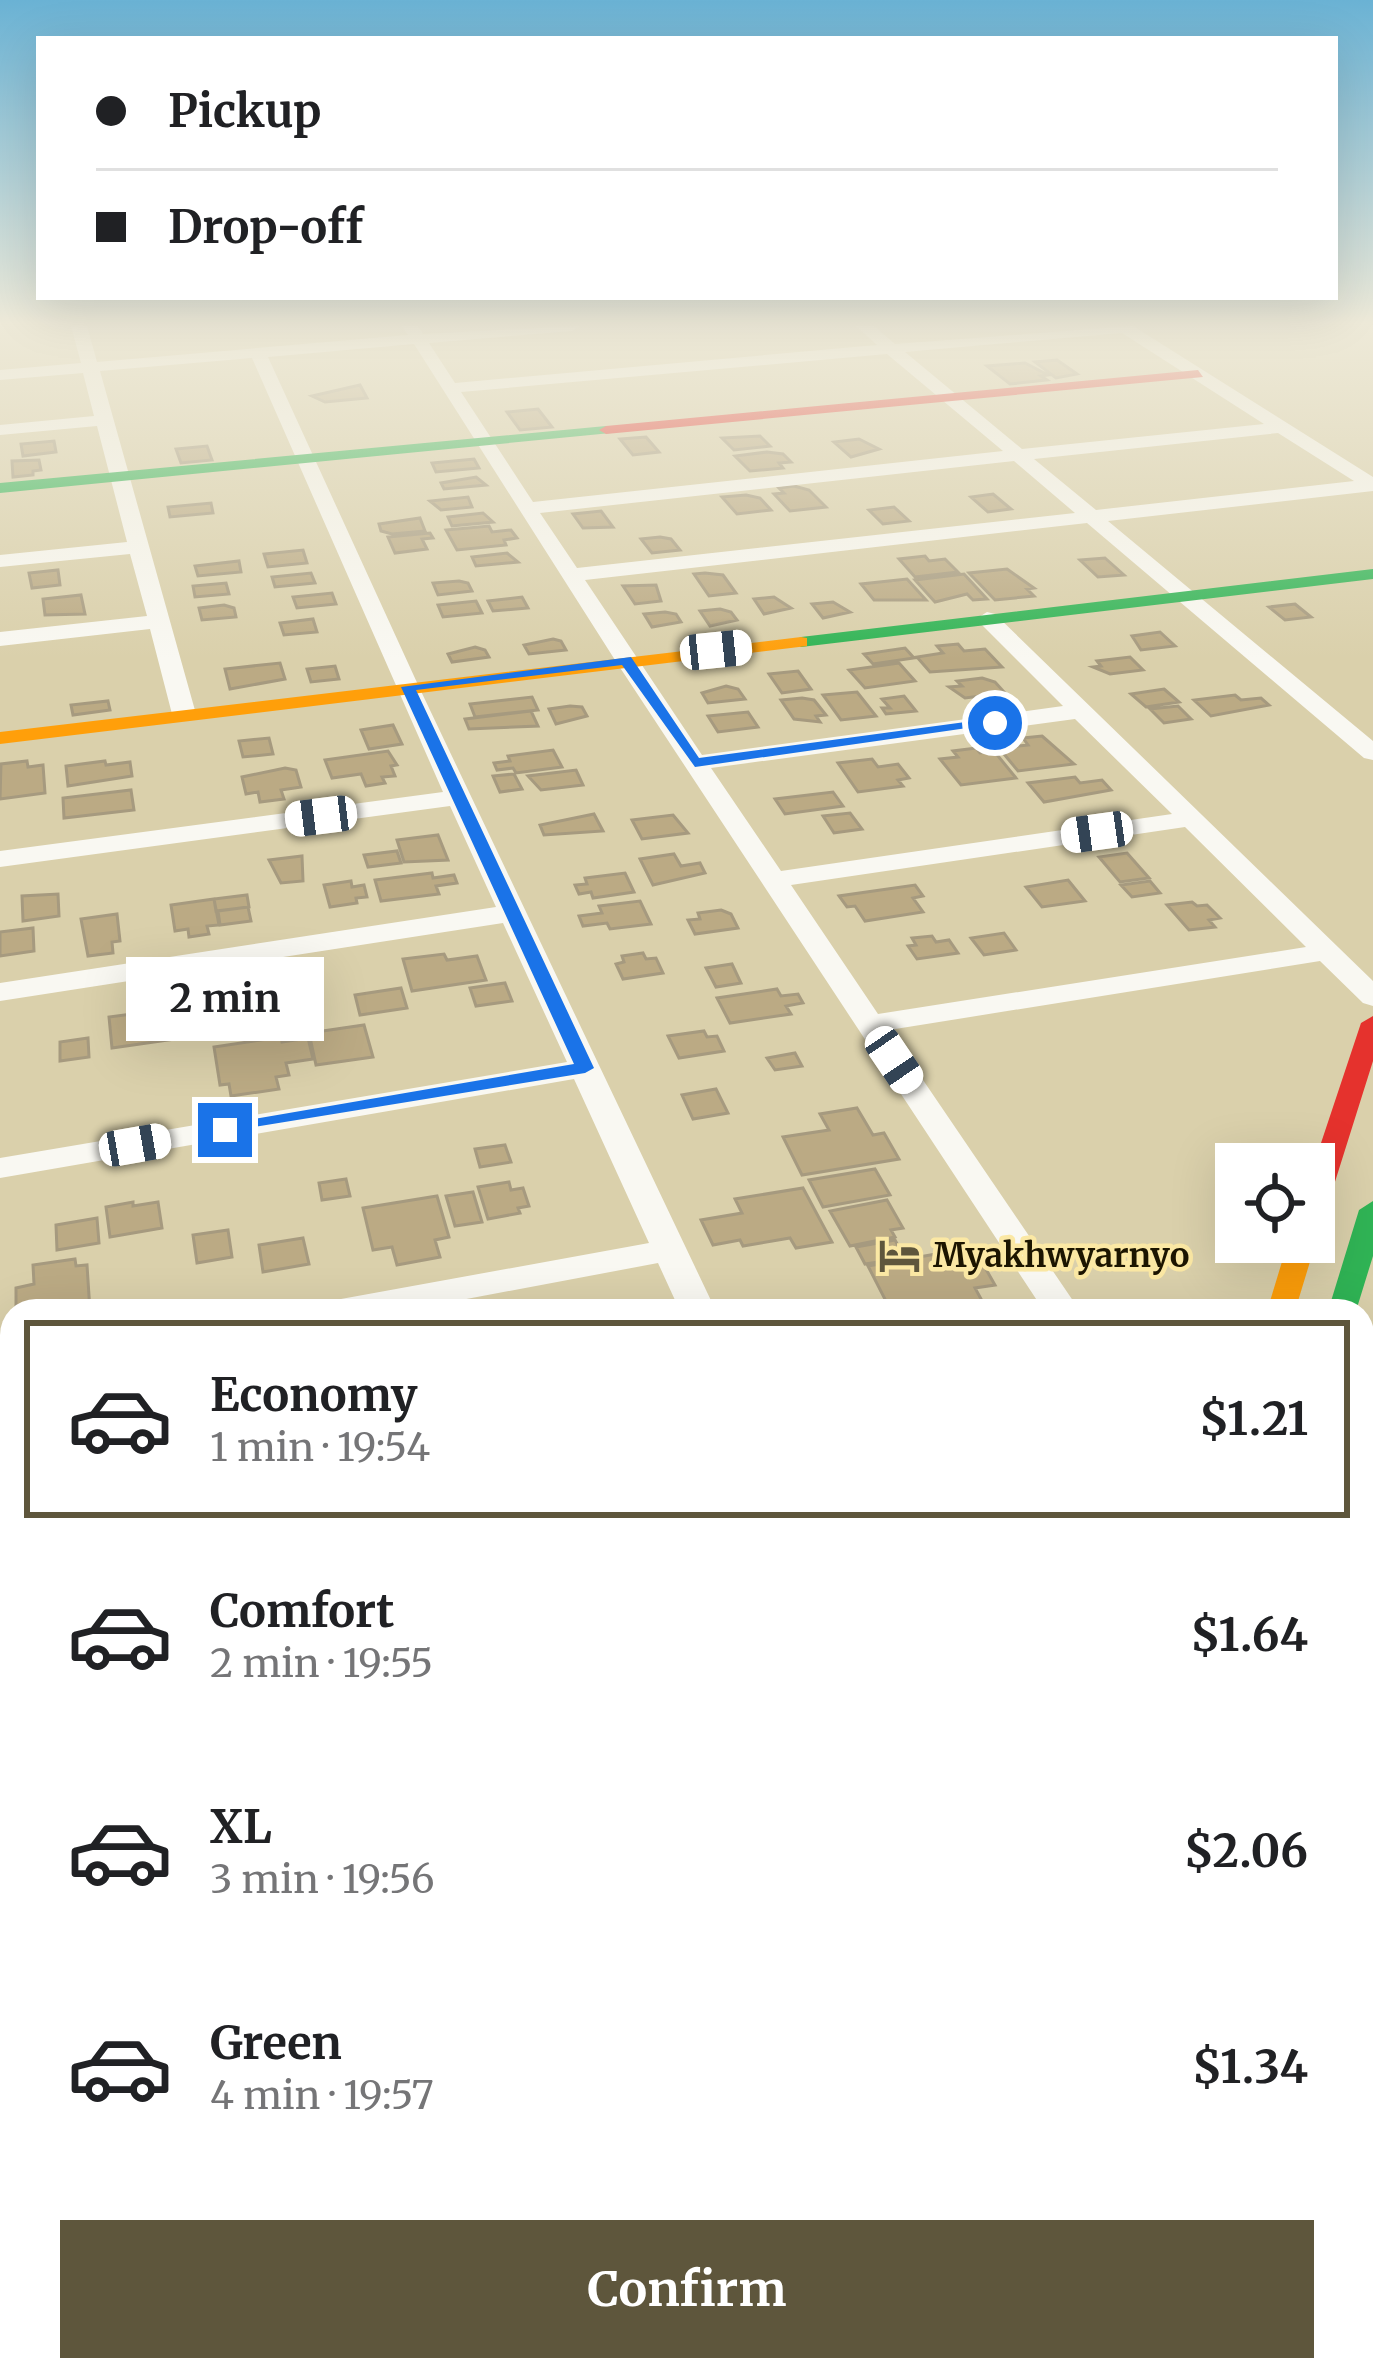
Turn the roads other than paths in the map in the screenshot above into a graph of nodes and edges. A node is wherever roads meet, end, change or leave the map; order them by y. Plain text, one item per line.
1 (109, 437) edge
2 (296, 437) edge
3 (482, 437) edge
4 (528, 437) edge
5 (997, 437) edge
6 (1187, 437) edge
7 (1298, 437) edge
8 (485, 441) junction
9 (1019, 455) junction
10 (305, 458) junction
11 (119, 476) junction
12 (1373, 485) edge
13 (0, 488) edge
14 (528, 508) junction
15 (1094, 518) junction
16 (138, 547) junction
17 (0, 561) edge
18 (1373, 574) edge
19 (572, 575) junction
20 (1188, 596) junction
21 (987, 619) junction
22 (159, 621) junction
23 (0, 639) edge
24 (626, 660) junction
25 (407, 687) junction
26 (1081, 711) junction
27 (184, 714) junction
28 (0, 738) edge
29 (1373, 753) edge
30 (695, 763) junction
31 (459, 797) junction
32 (1190, 819) junction
33 (0, 859) edge
34 (773, 880) junction
35 (512, 913) junction
36 (1325, 952) junction
37 (0, 992) edge
38 (1373, 997) edge
39 (870, 1024) junction
40 (1370, 1036) edge
41 (585, 1068) junction
42 (1334, 1143) edge
43 (0, 1168) edge
44 (1373, 1210) edge
45 (669, 1250) junction
46 (1296, 1263) edge
47 (406, 1299) edge
48 (692, 1299) edge
49 (1054, 1299) edge
50 (1285, 1299) edge
51 (1356, 1299) edge

1 - 11 street
2 - 10 street
3 - 8 street
4 - 8 street
5 - 9 street
6 - 9 street
7 - 12 street
8 - 10 street
8 - 14 street
9 - 14 street
9 - 15 street
10 - 11 street
10 - 25 street
11 - 13 street
11 - 16 street
12 - 15 street
14 - 19 street
15 - 19 street
15 - 20 street
16 - 17 street
16 - 22 street
18 - 20 street
19 - 24 street
20 - 21 street
20 - 29 street
21 - 24 street
21 - 26 street
22 - 23 street
22 - 27 street
24 - 25 street
24 - 30 street
25 - 27 street
25 - 31 street
26 - 30 street
26 - 32 street
27 - 28 street
30 - 34 street
31 - 33 street
31 - 35 street
32 - 34 street
32 - 36 street
34 - 39 street
35 - 37 street
35 - 41 street
36 - 38 street
36 - 39 street
39 - 49 street
40 - 42 street
41 - 43 street
41 - 45 street
44 - 51 street
45 - 47 street
45 - 48 street
46 - 50 street

